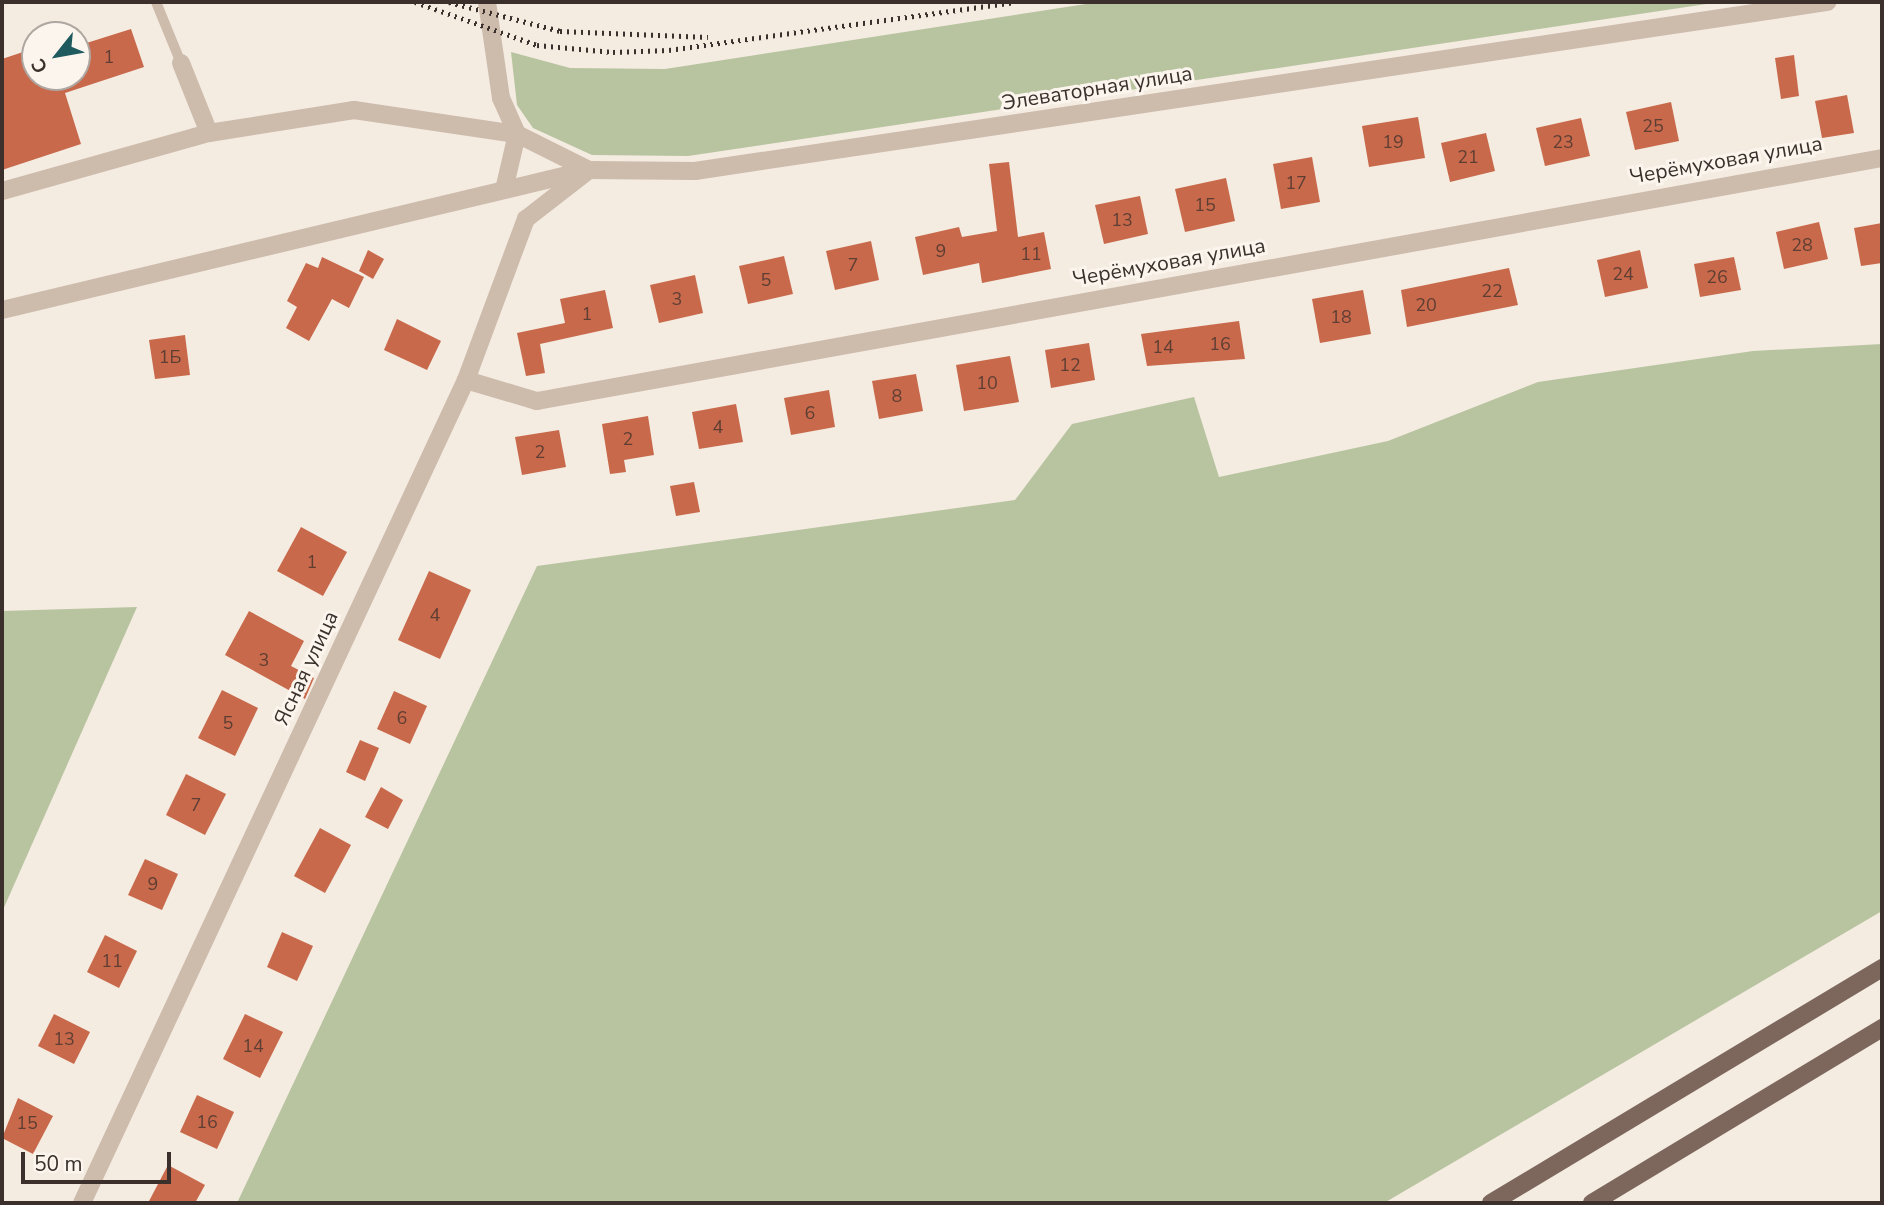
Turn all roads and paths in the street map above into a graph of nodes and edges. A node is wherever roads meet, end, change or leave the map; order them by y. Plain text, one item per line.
1 (156, 2) edge
2 (487, 2) edge
3 (1826, 2) edge
4 (181, 63) joint
5 (209, 133) junction
6 (517, 134) junction
7 (1882, 158) edge
8 (589, 170) junction
9 (504, 190) junction
10 (2, 191) edge
11 (2, 310) edge
12 (466, 380) junction
13 (1882, 968) edge
14 (1882, 1028) edge
15 (82, 1203) edge
16 (1491, 1203) edge
17 (1592, 1203) edge

1 - 4 lane
2 - 6 street
3 - 8 street, Элеваторная улица
4 - 5 street
5 - 6 street, Элеваторная улица
5 - 10 street, Элеваторная улица
6 - 8 street, Элеваторная улица
6 - 9 street
7 - 12 street, Черёмуховая улица
8 - 9 street
8 - 12 street, Ясная улица
9 - 11 street
12 - 15 street, Ясная улица
13 - 16 main road
14 - 17 main road

